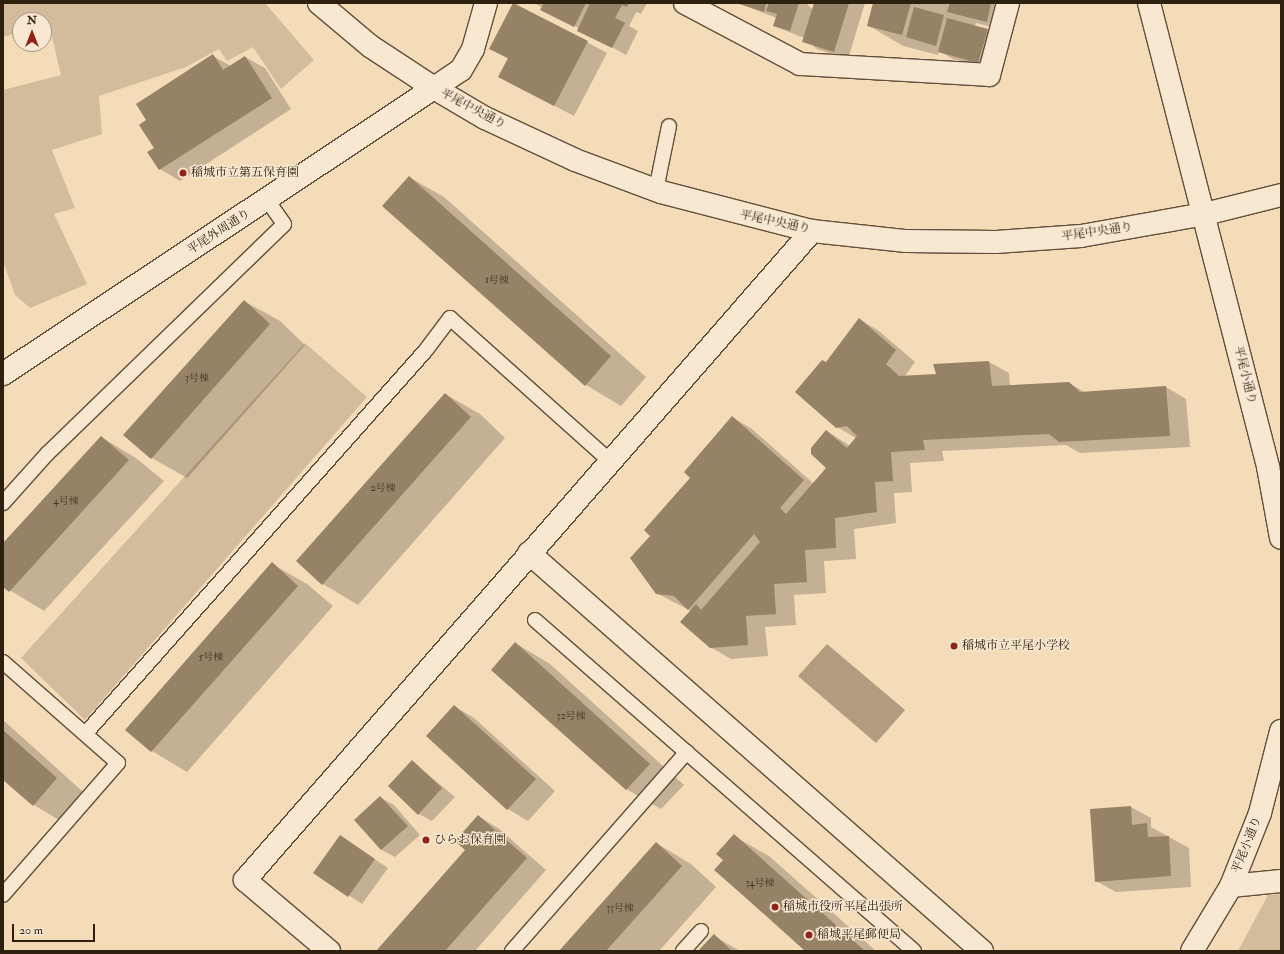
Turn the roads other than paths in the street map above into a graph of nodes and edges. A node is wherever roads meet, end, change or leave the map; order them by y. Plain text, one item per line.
1 (319, 3) edge
2 (486, 3) edge
3 (685, 3) edge
4 (1008, 3) edge
5 (1149, 3) edge
6 (434, 88) junction
7 (669, 126) dead end
8 (656, 190) junction
9 (1281, 196) edge
10 (267, 200) junction
11 (1205, 214) junction
12 (812, 231) junction
13 (3, 374) edge
14 (611, 462) junction
15 (1276, 484) edge
16 (3, 503) edge
17 (1281, 538) edge
18 (529, 553) junction
19 (535, 620) dead end
20 (3, 662) edge
21 (1281, 731) edge
22 (85, 734) junction
23 (687, 752) junction
24 (1281, 881) edge
25 (1231, 886) junction
26 (3, 896) edge
27 (701, 931) dead end
28 (328, 951) edge
29 (512, 951) edge
30 (683, 951) edge
31 (914, 951) edge
32 (982, 951) edge
33 (1192, 951) edge

1 - 6 street, 平尾中央通り
2 - 6 street, 平尾外周通り
3 - 4 street
5 - 11 street, 平尾小通り
6 - 8 street, 平尾中央通り
6 - 10 street, 平尾外周通り
7 - 8 lane
8 - 12 street, 平尾中央通り
9 - 11 street, 平尾中央通り
10 - 13 street, 平尾外周通り
10 - 16 lane
11 - 12 street, 平尾中央通り
11 - 15 street, 平尾小通り
12 - 14 street
14 - 18 street
14 - 22 lane
15 - 17 street, 平尾小通り
18 - 28 street
18 - 32 street
19 - 23 lane
20 - 22 lane
21 - 25 street, 平尾小通り
22 - 26 lane
23 - 29 lane
23 - 31 lane
24 - 25 street
25 - 33 street, 平尾小通り
27 - 30 lane

